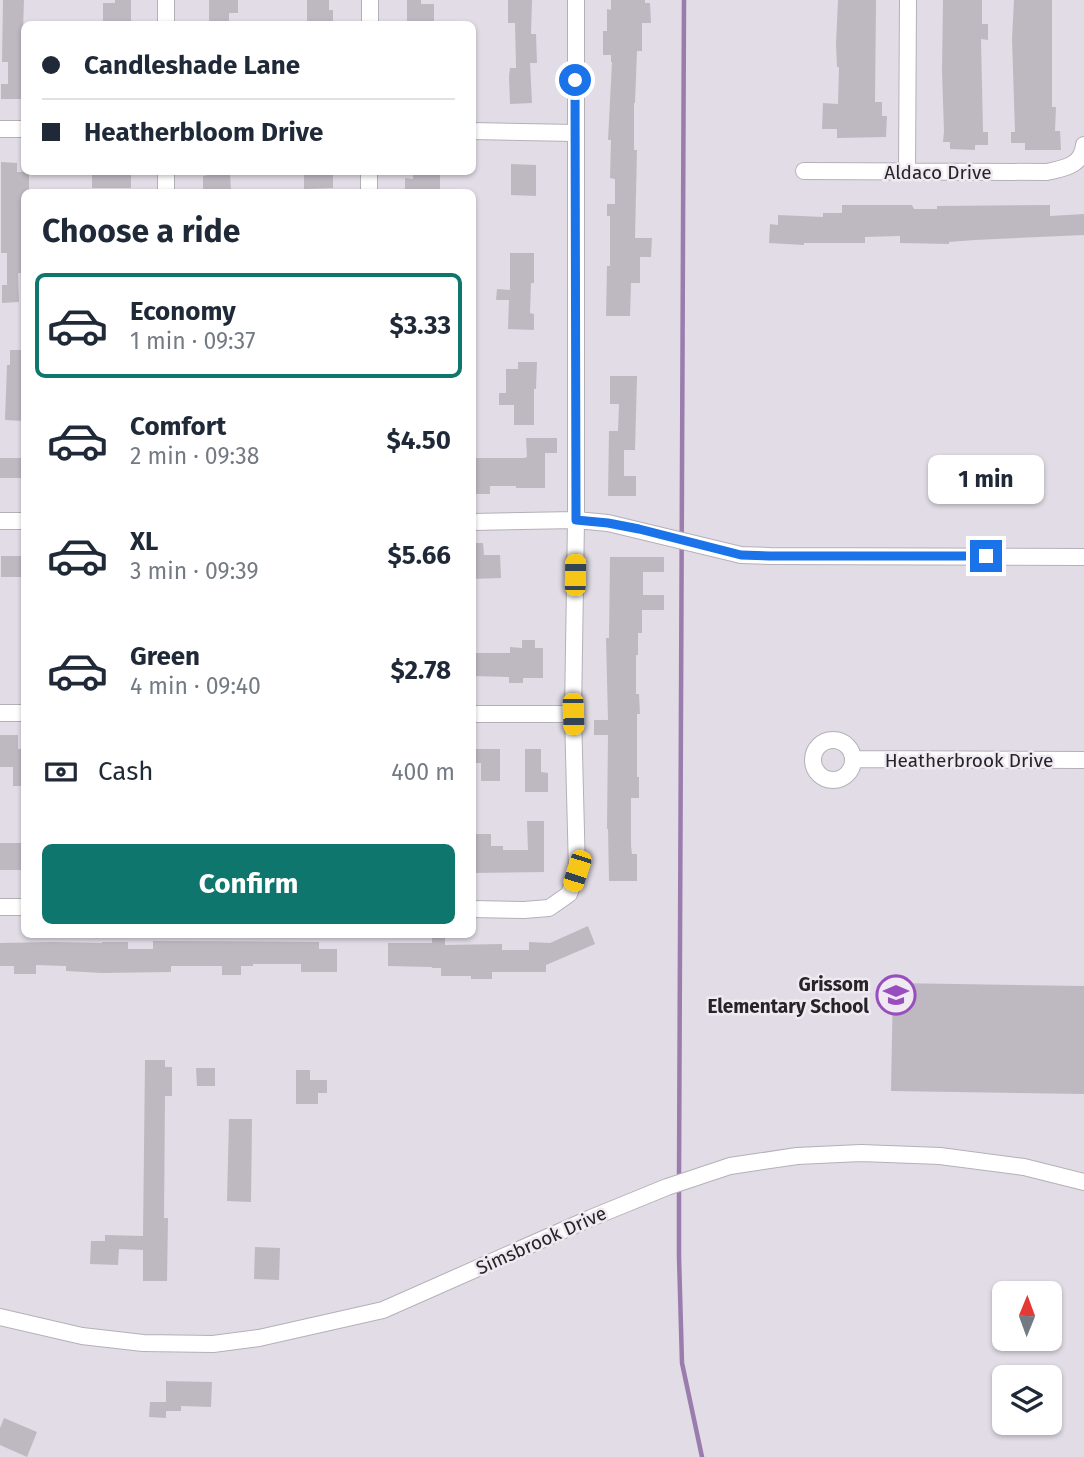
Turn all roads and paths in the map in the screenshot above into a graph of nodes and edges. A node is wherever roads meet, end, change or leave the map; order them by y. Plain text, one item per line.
1 (166, 0) edge
2 (370, 0) edge
3 (576, 0) edge
4 (908, 0) edge
5 (166, 21) edge
6 (370, 21) edge
7 (0, 129) edge
8 (21, 129) edge
9 (476, 131) edge
10 (575, 133) junction
11 (1084, 145) edge
12 (804, 171) dead end
13 (907, 172) junction
14 (576, 520) junction
15 (0, 521) edge
16 (21, 521) edge
17 (476, 522) edge
18 (1084, 557) edge
19 (0, 712) edge
20 (21, 713) edge
21 (476, 714) edge
22 (573, 714) junction
23 (853, 759) dead end
24 (1084, 760) edge
25 (0, 907) edge
26 (21, 907) edge
27 (476, 909) edge
28 (1084, 1182) edge
29 (0, 1317) edge

1 - 5 street
2 - 6 street
3 - 10 street
4 - 13 street
7 - 8 street
9 - 10 street
10 - 14 street
11 - 13 street, Aldaco Drive
12 - 13 street, Aldaco Drive
14 - 17 street
14 - 18 street
14 - 22 street
15 - 16 street
19 - 20 street
21 - 22 street
22 - 27 street
23 - 24 street, Heatherbrook Drive
25 - 26 street
28 - 29 street, Simsbrook Drive

